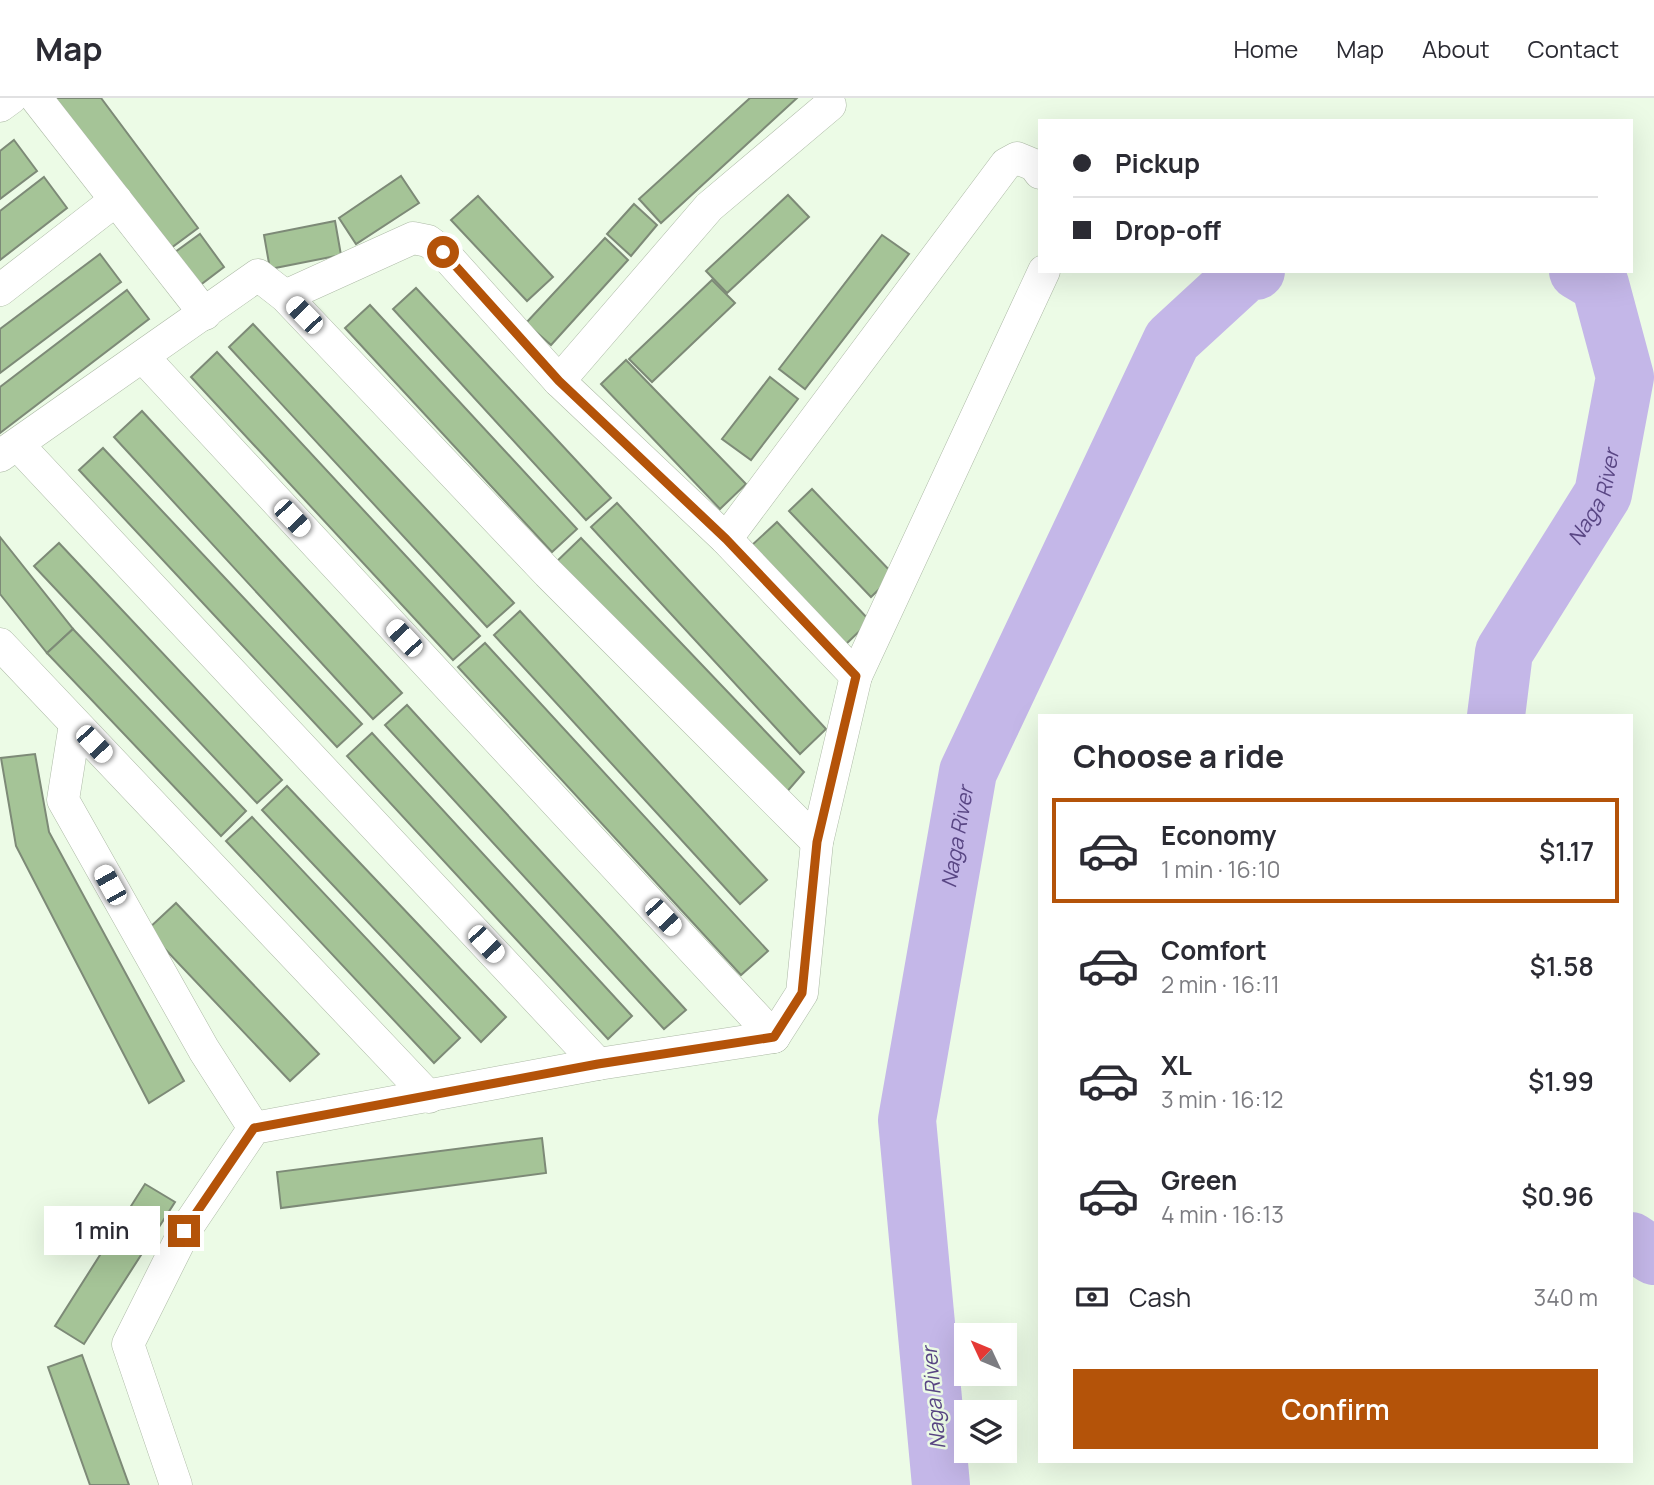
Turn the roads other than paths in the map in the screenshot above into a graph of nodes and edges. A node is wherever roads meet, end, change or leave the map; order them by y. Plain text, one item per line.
1 (11, 98) edge
2 (36, 98) edge
3 (0, 106) edge
4 (830, 106) dead end
5 (1038, 170) edge
6 (116, 200) junction
7 (1043, 273) edge
8 (0, 290) edge
9 (285, 296) junction
10 (205, 314) junction
11 (144, 358) junction
12 (559, 381) junction
13 (9, 451) edge
14 (726, 539) junction
15 (0, 644) edge
16 (856, 676) junction
17 (75, 724) junction
18 (817, 842) junction
19 (774, 1037) junction
20 (598, 1064) junction
21 (429, 1097) junction
22 (254, 1128) junction
23 (176, 1485) edge

1 - 3 street
2 - 6 street
4 - 12 street
5 - 14 street
6 - 8 street
6 - 10 street
7 - 16 street
9 - 10 street
9 - 12 street
9 - 18 street
10 - 11 street
11 - 13 street
11 - 19 street
12 - 14 street
13 - 20 street
14 - 16 street
15 - 17 street
16 - 18 street
17 - 21 street
17 - 22 street
18 - 19 street
19 - 20 street
20 - 21 street
21 - 22 street
22 - 23 street

